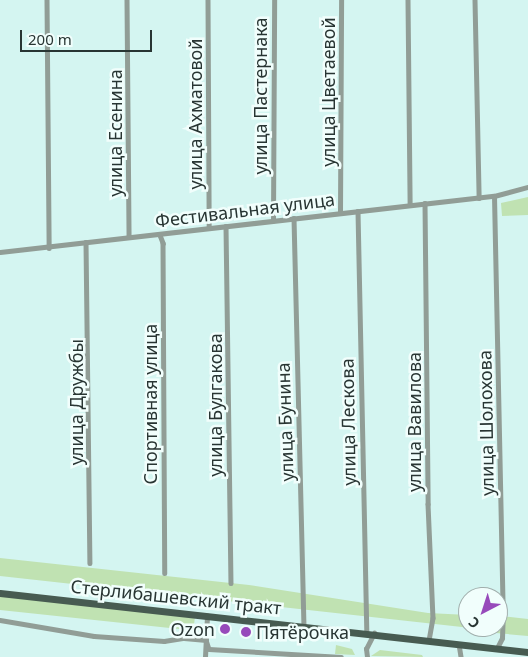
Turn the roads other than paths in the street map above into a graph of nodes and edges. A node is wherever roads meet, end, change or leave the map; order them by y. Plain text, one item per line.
1 (48, 0) edge
2 (127, 0) edge
3 (208, 0) edge
4 (274, 0) edge
5 (341, 0) edge
6 (408, 0) edge
7 (475, 0) edge
8 (528, 187) edge
9 (494, 196) junction
10 (479, 198) junction
11 (425, 203) junction
12 (410, 205) junction
13 (358, 211) junction
14 (340, 213) junction
15 (294, 218) junction
16 (273, 221) junction
17 (226, 226) junction
18 (209, 227) junction
19 (160, 234) junction
20 (129, 236) junction
21 (86, 242) junction
22 (49, 248) junction
23 (0, 252) edge
24 (90, 563) dead end
25 (165, 573) dead end
26 (231, 583) dead end
27 (0, 593) edge
28 (208, 616) junction
29 (0, 620) edge
30 (304, 625) junction
31 (371, 633) junction
32 (206, 640) junction
33 (429, 641) junction
34 (459, 644) junction
35 (497, 648) junction
36 (526, 654) edge
37 (205, 657) edge
38 (341, 657) edge
39 (367, 657) edge
40 (461, 657) edge

1 - 22 street
2 - 20 street, улица Есенина
3 - 18 street, улица Ахматовой
4 - 16 street, улица Пастернака
5 - 14 street, улица Цветаевой
6 - 12 street
7 - 10 street
8 - 9 street, Фестивальная улица
9 - 10 street, Фестивальная улица
9 - 35 street, улица Шолохова
10 - 11 street, Фестивальная улица
11 - 12 street, Фестивальная улица
11 - 33 street, улица Вавилова
12 - 13 street, Фестивальная улица
13 - 14 street, Фестивальная улица
13 - 31 street, улица Лескова
14 - 15 street, Фестивальная улица
15 - 16 street, Фестивальная улица
15 - 30 street, улица Бунина
16 - 17 street, Фестивальная улица
17 - 18 street, Фестивальная улица
17 - 26 street, улица Булгакова
18 - 19 street, Фестивальная улица
19 - 20 street, Фестивальная улица
19 - 25 street, Спортивная улица
20 - 21 street, Фестивальная улица
21 - 22 street, Фестивальная улица
21 - 24 street, улица Дружбы
22 - 23 street, Фестивальная улица
27 - 28 main road, Стерлибашевский тракт
28 - 30 main road, Стерлибашевский тракт
28 - 32 street
29 - 32 street
30 - 31 main road, Стерлибашевский тракт
31 - 33 main road, Стерлибашевский тракт
31 - 39 street, улица Лескова
32 - 37 street
32 - 38 street
33 - 34 main road, Стерлибашевский тракт
34 - 35 main road, Стерлибашевский тракт
34 - 40 street
35 - 36 main road, Стерлибашевский тракт

